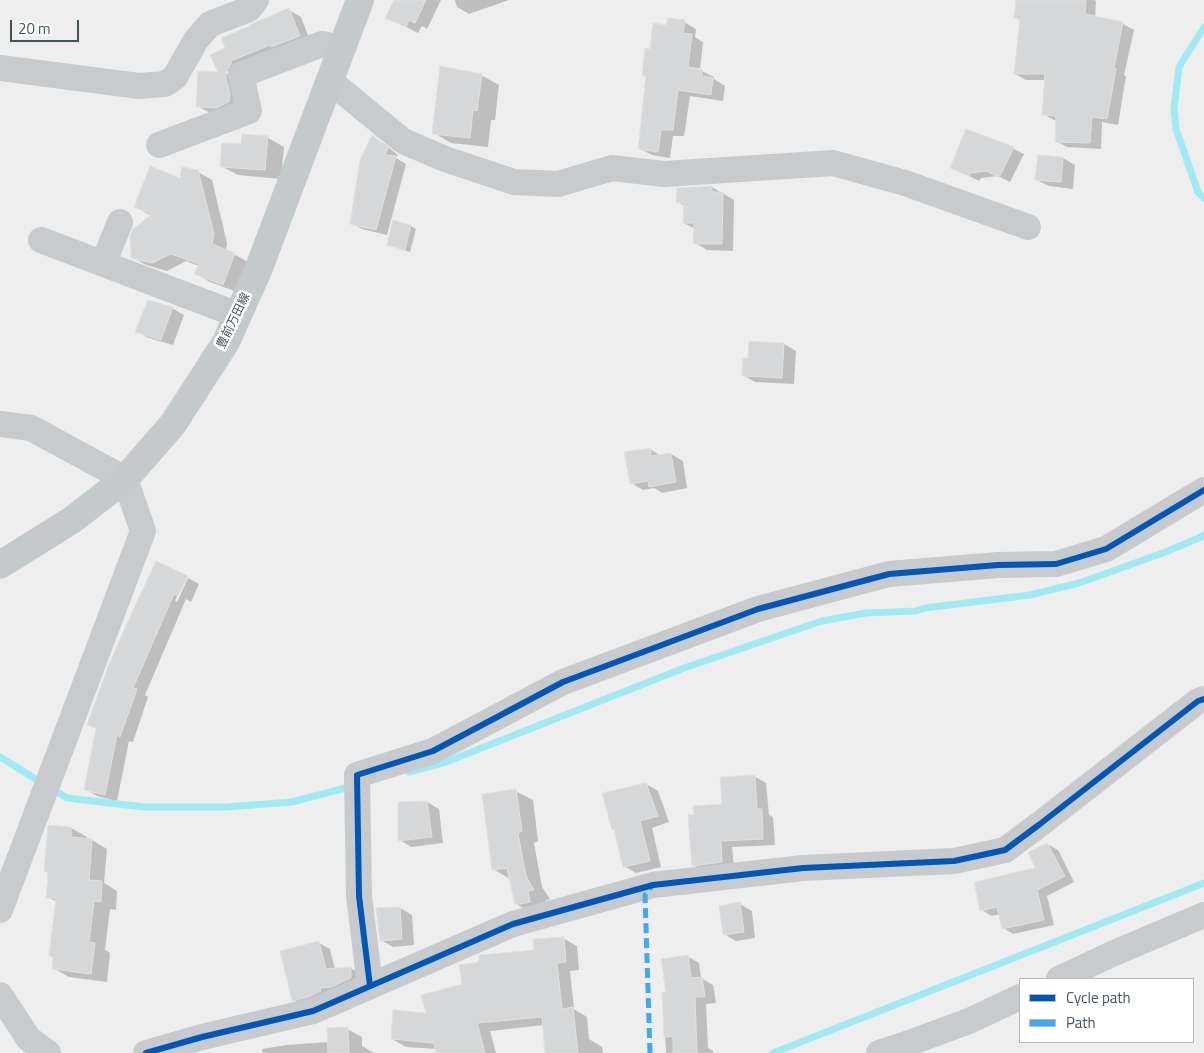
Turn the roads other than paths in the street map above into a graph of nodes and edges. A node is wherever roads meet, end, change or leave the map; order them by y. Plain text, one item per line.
1 (256, 0) edge
2 (360, 0) edge
3 (342, 48) junction
4 (0, 68) edge
5 (330, 81) junction
6 (159, 144) dead end
7 (120, 222) dead end
8 (1028, 227) dead end
9 (41, 240) dead end
10 (103, 264) junction
11 (238, 315) junction
12 (0, 424) edge
13 (124, 479) junction
14 (1204, 490) edge
15 (0, 565) edge
16 (1204, 699) edge
17 (0, 910) edge
18 (1204, 915) edge
19 (1061, 978) edge
20 (370, 986) junction
21 (0, 995) edge
22 (1019, 997) edge
23 (48, 1053) edge
24 (146, 1053) edge
25 (879, 1053) edge

1 - 4 street
2 - 3 main road, 豊前万田線
3 - 5 main road, 豊前万田線
3 - 6 street
5 - 8 street
5 - 11 main road, 豊前万田線
7 - 10 street
9 - 10 street
10 - 11 street
11 - 13 main road, 豊前万田線
12 - 13 street
13 - 15 main road, 豊前万田線
13 - 17 street
14 - 20 street
16 - 20 street
18 - 19 street
20 - 24 street
21 - 23 street
22 - 25 street

